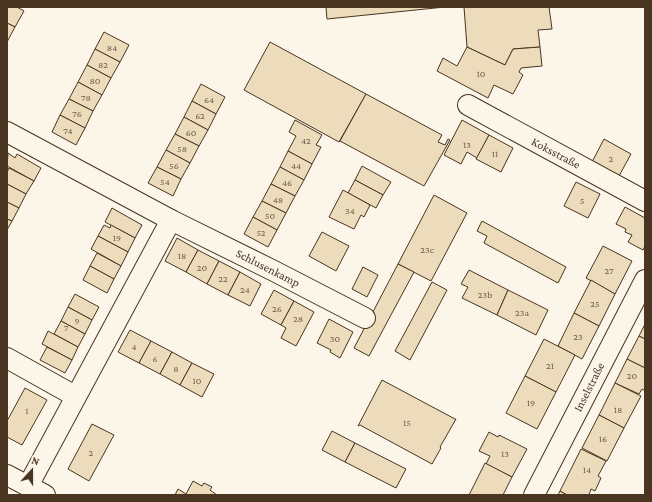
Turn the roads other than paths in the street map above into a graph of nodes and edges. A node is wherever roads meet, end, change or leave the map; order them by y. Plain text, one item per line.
1 (468, 105) dead end
2 (7, 132) edge
3 (645, 201) edge
4 (171, 220) junction
5 (645, 280) edge
6 (365, 318) dead end
7 (7, 358) edge
8 (76, 396) junction
9 (7, 474) edge
10 (37, 490) edge
11 (534, 495) edge

1 - 3 street, Koksstraße
2 - 4 street, Schlusenkamp
4 - 6 street, Schlusenkamp
4 - 8 street
5 - 11 street, Inselstraße
7 - 8 street
8 - 10 street
9 - 10 street

